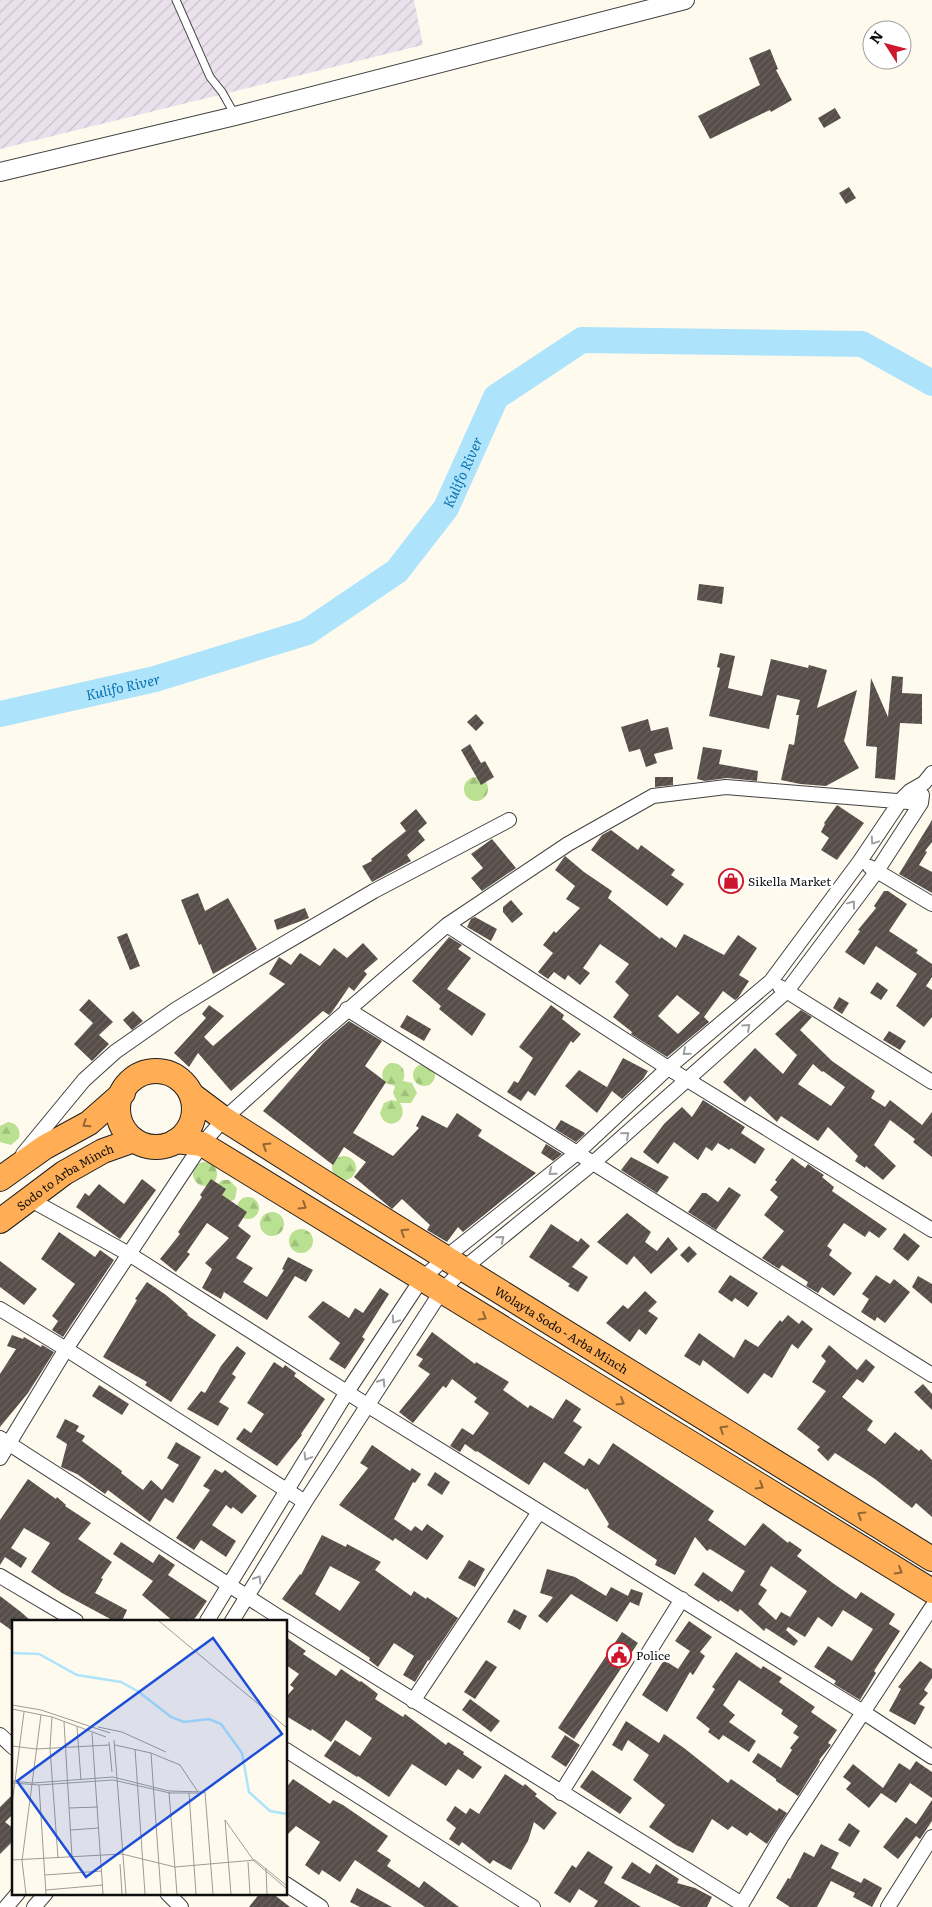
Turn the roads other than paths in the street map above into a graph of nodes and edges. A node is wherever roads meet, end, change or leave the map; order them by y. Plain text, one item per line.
1 (176, 0) edge
2 (684, 0) edge
3 (235, 116) junction
4 (0, 172) edge
5 (928, 778) edge
6 (901, 800) junction
7 (921, 803) junction
8 (510, 820) dead end
9 (860, 861) junction
10 (877, 871) junction
11 (932, 904) edge
12 (448, 925) junction
13 (771, 981) junction
14 (786, 991) junction
15 (347, 1009) junction
16 (668, 1068) junction
17 (689, 1079) junction
18 (932, 1082) edge
19 (124, 1093) junction
20 (192, 1095) junction
21 (224, 1119) junction
22 (134, 1140) junction
23 (176, 1142) junction
24 (202, 1144) junction
25 (577, 1153) junction
26 (593, 1163) junction
27 (2, 1178) edge
28 (31, 1200) junction
29 (0, 1221) edge
30 (932, 1230) edge
31 (129, 1254) junction
32 (454, 1264) junction
33 (431, 1286) junction
34 (0, 1309) edge
35 (66, 1349) junction
36 (932, 1375) edge
37 (347, 1392) junction
38 (367, 1405) junction
39 (4, 1441) edge
40 (0, 1458) edge
41 (287, 1490) junction
42 (305, 1502) junction
43 (539, 1512) junction
44 (932, 1559) edge
45 (0, 1576) edge
46 (228, 1585) junction
47 (932, 1591) edge
48 (247, 1596) junction
49 (682, 1599) junction
50 (932, 1606) edge
51 (74, 1620) edge
52 (208, 1620) edge
53 (233, 1620) edge
54 (284, 1620) edge
55 (288, 1622) edge
56 (413, 1701) junction
57 (864, 1712) junction
58 (0, 1735) edge
59 (12, 1746) edge
60 (288, 1751) edge
61 (932, 1757) edge
62 (562, 1793) junction
63 (932, 1837) edge
64 (288, 1885) edge
65 (17, 1894) edge
66 (45, 1894) edge
67 (168, 1894) edge
68 (741, 1906) edge
69 (6, 1907) edge
70 (34, 1907) edge
71 (182, 1907) edge
72 (322, 1907) edge
73 (533, 1907) edge
74 (888, 1907) edge

1 - 3 lane
2 - 3 street
3 - 4 street
5 - 6 street
5 - 7 street
6 - 7 street
6 -> 9 street
6 - 12 street
7 - 10 street
8 - 27 street
9 - 10 street
9 - 13 street
10 - 11 street
14 -> 10 street
12 - 15 street
12 - 16 street
13 - 14 street
13 -> 16 street
17 -> 14 street
14 - 18 street
15 - 21 street
15 - 25 street
16 - 17 street
16 - 25 street
26 -> 17 street
17 - 30 street
19 - 20 highway, Wolayta Sodo - Arba Minch
19 - 22 highway
19 -> 27 highway, Wolayta Sodo - Arba Minch
20 - 21 highway, Wolayta Sodo - Arba Minch
20 - 23 highway
21 - 24 street
32 -> 21 highway, Wolayta Sodo - Arba Minch
22 - 23 highway
22 - 28 highway, Sodo to Arba Minch
23 - 24 highway
24 - 31 street
24 -> 33 highway
25 - 26 street
25 -> 32 street
32 -> 26 street
26 - 36 street
28 - 29 highway, Sodo to Arba Minch
28 - 31 street
31 - 35 street
31 - 37 street
32 - 33 street
32 - 33 street
44 -> 32 highway, Wolayta Sodo - Arba Minch
33 -> 37 street
38 -> 33 street
33 -> 47 highway
34 - 35 street
35 - 39 street
35 - 41 street
37 - 38 street
37 -> 41 street
38 - 42 street
38 - 43 street
39 - 40 street
39 - 46 street
41 - 42 street
41 - 46 street
48 -> 42 street
43 - 49 street
43 - 56 street
45 - 51 street
46 - 48 street
46 - 52 street
48 - 53 street
48 - 54 street
49 - 57 street
49 - 62 street
50 - 57 street
55 - 56 street
56 - 62 street
57 - 61 street
57 - 68 street
58 - 59 street
60 - 73 street
62 - 68 street
63 - 74 street
64 - 72 street
65 - 69 street
66 - 70 street
67 - 71 street

